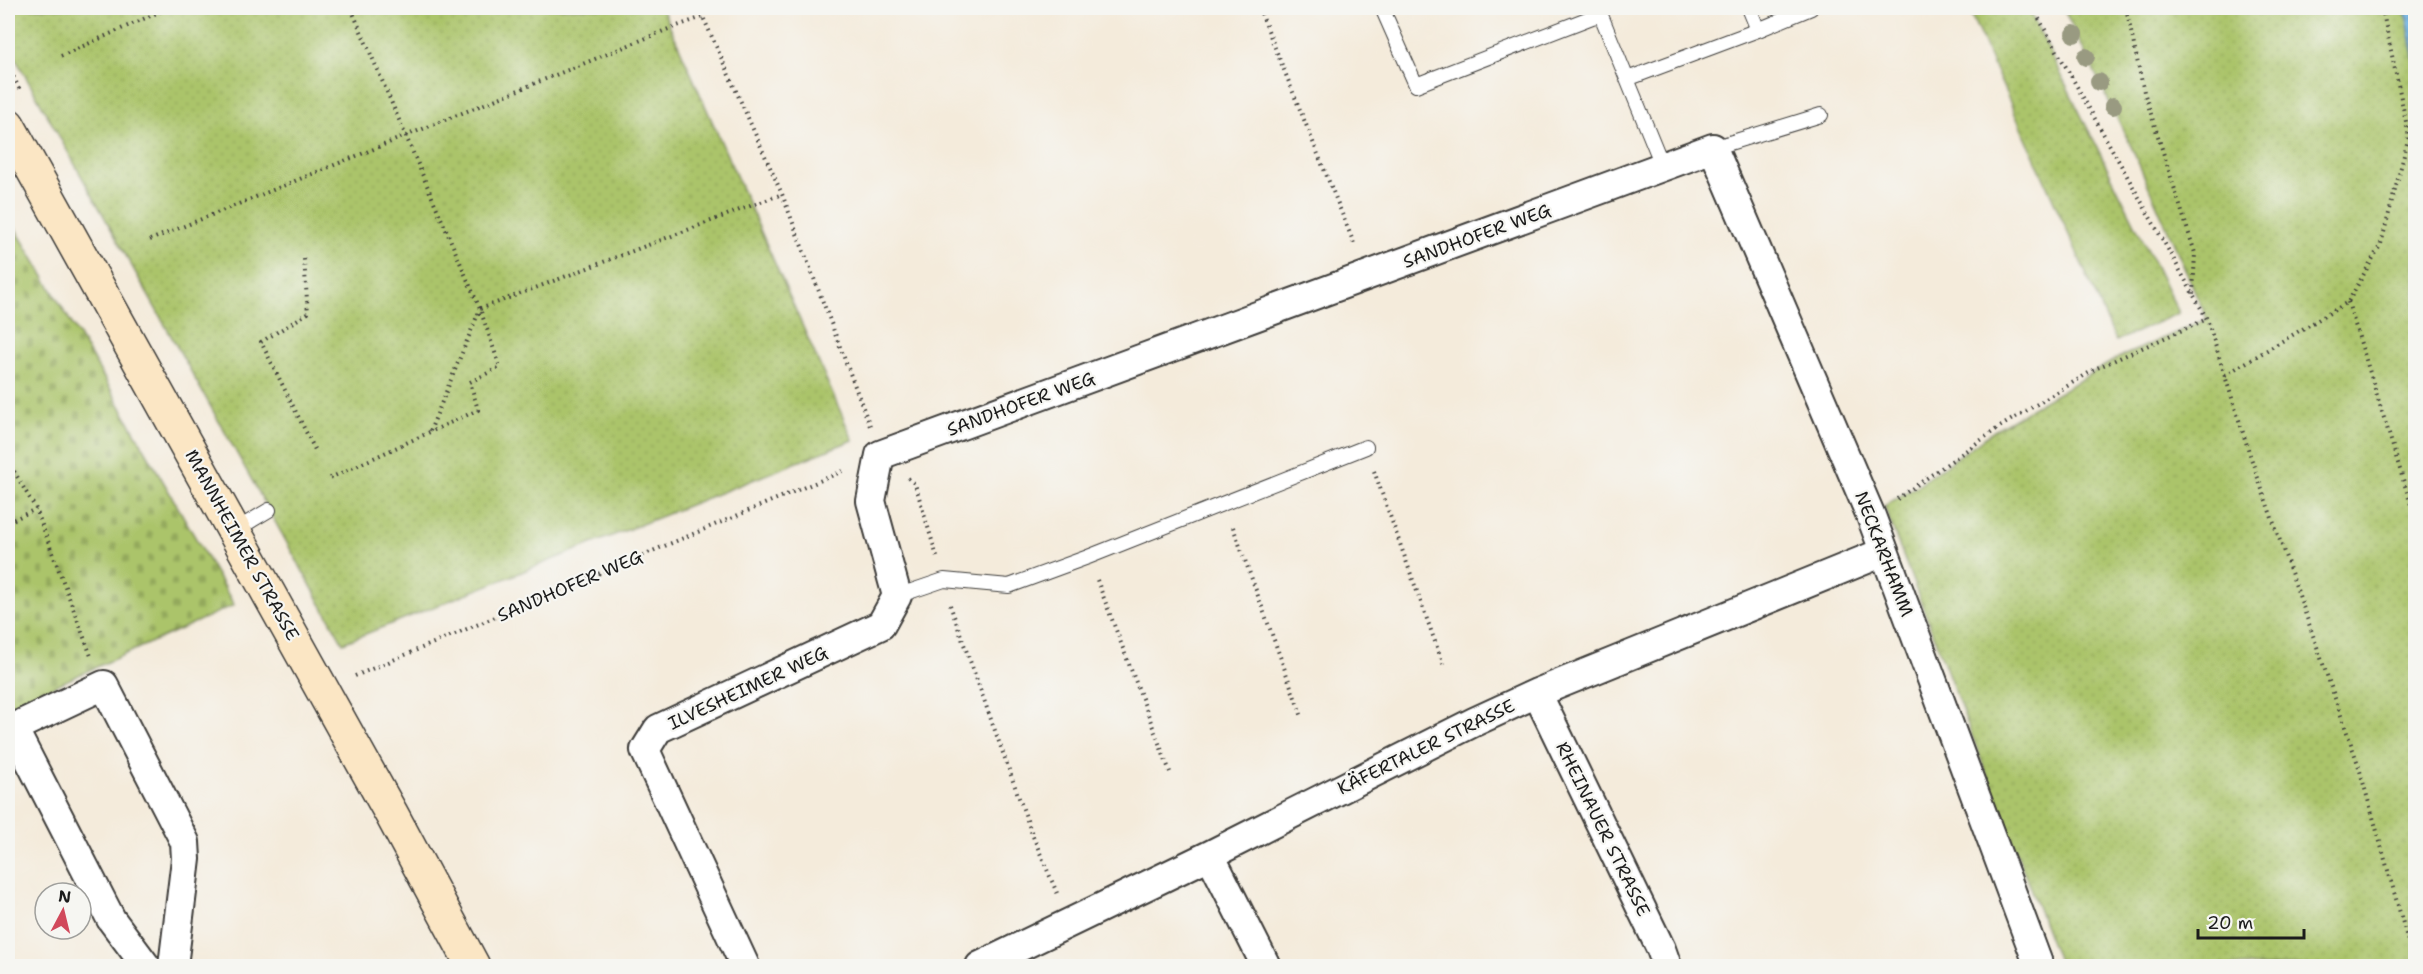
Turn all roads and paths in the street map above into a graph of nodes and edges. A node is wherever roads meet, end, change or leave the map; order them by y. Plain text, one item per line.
1 (168, 8) edge
2 (351, 8) edge
3 (699, 8) edge
4 (1259, 8) edge
5 (1383, 8) edge
6 (1749, 8) edge
7 (1812, 8) edge
8 (2033, 8) edge
9 (2126, 8) edge
10 (2382, 8) edge
11 (1599, 11) edge
12 (704, 17) junction
13 (1758, 30) junction
14 (61, 56) dead end
15 (1627, 79) junction
16 (1821, 115) dead end
17 (8, 125) edge
18 (406, 135) junction
19 (1713, 148) junction
20 (1663, 167) junction
21 (782, 194) junction
22 (150, 240) dead end
23 (304, 259) dead end
24 (1367, 276) junction
25 (2193, 294) junction
26 (2348, 302) junction
27 (480, 309) junction
28 (2207, 319) junction
29 (2225, 375) junction
30 (429, 432) junction
31 (1366, 447) joint
32 (316, 452) dead end
33 (880, 456) junction
34 (8, 461) edge
35 (330, 478) dead end
36 (1912, 489) dead end
37 (1225, 503) junction
38 (36, 509) junction
39 (269, 510) dead end
40 (2415, 521) edge
41 (8, 522) edge
42 (234, 531) junction
43 (1884, 552) junction
44 (1088, 557) junction
45 (944, 580) junction
46 (897, 596) junction
47 (1443, 664) dead end
48 (349, 679) dead end
49 (104, 684) junction
50 (1537, 693) junction
51 (1302, 717) dead end
52 (1170, 772) dead end
53 (1210, 855) junction
54 (1070, 923) junction
55 (146, 966) edge
56 (173, 966) edge
57 (472, 966) edge
58 (745, 966) edge
59 (980, 966) edge
60 (1266, 966) edge
61 (1667, 966) edge
62 (2039, 966) edge
63 (2415, 966) edge

1 - 14 path
2 - 18 path
3 - 12 path
4 - 24 path
5 - 11 lane
6 - 13 lane
7 - 13 lane
8 - 25 path
9 - 25 path
10 - 26 path
11 - 15 lane
12 - 18 path
12 - 21 path
13 - 15 lane
15 - 20 lane
16 - 19 lane
17 - 42 street, MANNHEIMER STRASSE
18 - 22 path
18 - 27 path
19 - 20 street, SANDHOFER WEG
19 - 43 street, NECKARHAMM
20 - 24 street, SANDHOFER WEG
21 - 27 path
21 - 33 path
23 - 32 path
24 - 33 street, SANDHOFER WEG
25 - 28 path
26 - 29 path
26 - 40 path
27 - 30 path
27 - 30 path
28 - 29 path
28 - 36 path
29 - 63 path
30 - 35 path
31 - 37 lane
31 - 47 path
33 - 45 path
33 - 46 street
33 - 48 path, SANDHOFER WEG
34 - 38 path
37 - 44 lane
37 - 51 path
38 - 41 path
38 - 49 path
39 - 42 lane
42 - 57 street, MANNHEIMER STRASSE
43 - 50 street, KÄFERTALER STRASSE
43 - 62 street, NECKARHAMM
44 - 45 lane
44 - 52 path
45 - 46 lane
45 - 54 path
46 - 58 street, ILVESHEIMER WEG
49 - 55 street
49 - 56 street
50 - 53 street, KÄFERTALER STRASSE
50 - 61 street, RHEINAUER STRASSE
53 - 54 street, KÄFERTALER STRASSE
53 - 60 street
54 - 59 street, KÄFERTALER STRASSE

